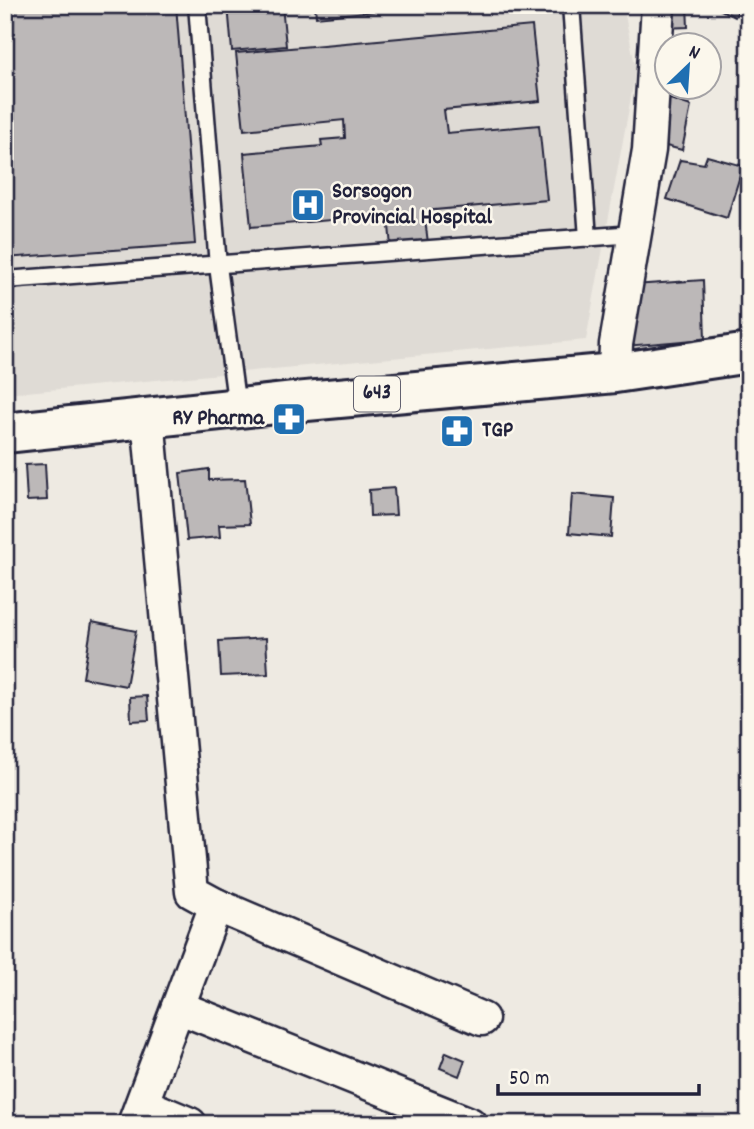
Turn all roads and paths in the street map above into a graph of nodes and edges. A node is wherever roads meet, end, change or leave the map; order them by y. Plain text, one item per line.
1 (197, 5) edge
2 (571, 5) edge
3 (644, 5) edge
4 (657, 5) edge
5 (656, 32) edge
6 (652, 40) edge
7 (652, 102) edge
8 (635, 234) junction
9 (588, 238) junction
10 (218, 266) junction
11 (5, 281) edge
12 (749, 353) edge
13 (615, 373) junction
14 (237, 408) junction
15 (148, 418) junction
16 (5, 433) edge
17 (216, 905) junction
18 (178, 1007) junction
19 (482, 1019) dead end
20 (138, 1114) edge
21 (190, 1124) edge
22 (470, 1124) edge

1 - 10 lane
2 - 9 lane
3 - 6 street
4 - 5 street
7 - 8 street
8 - 9 lane
8 - 13 street
9 - 10 lane
10 - 11 lane
10 - 14 lane
12 - 13 highway, 643
13 - 14 highway, 643
14 - 15 highway, 643
15 - 16 highway, 643
15 - 17 street
17 - 18 street
17 - 19 street
18 - 20 street
18 - 22 street
20 - 21 street

